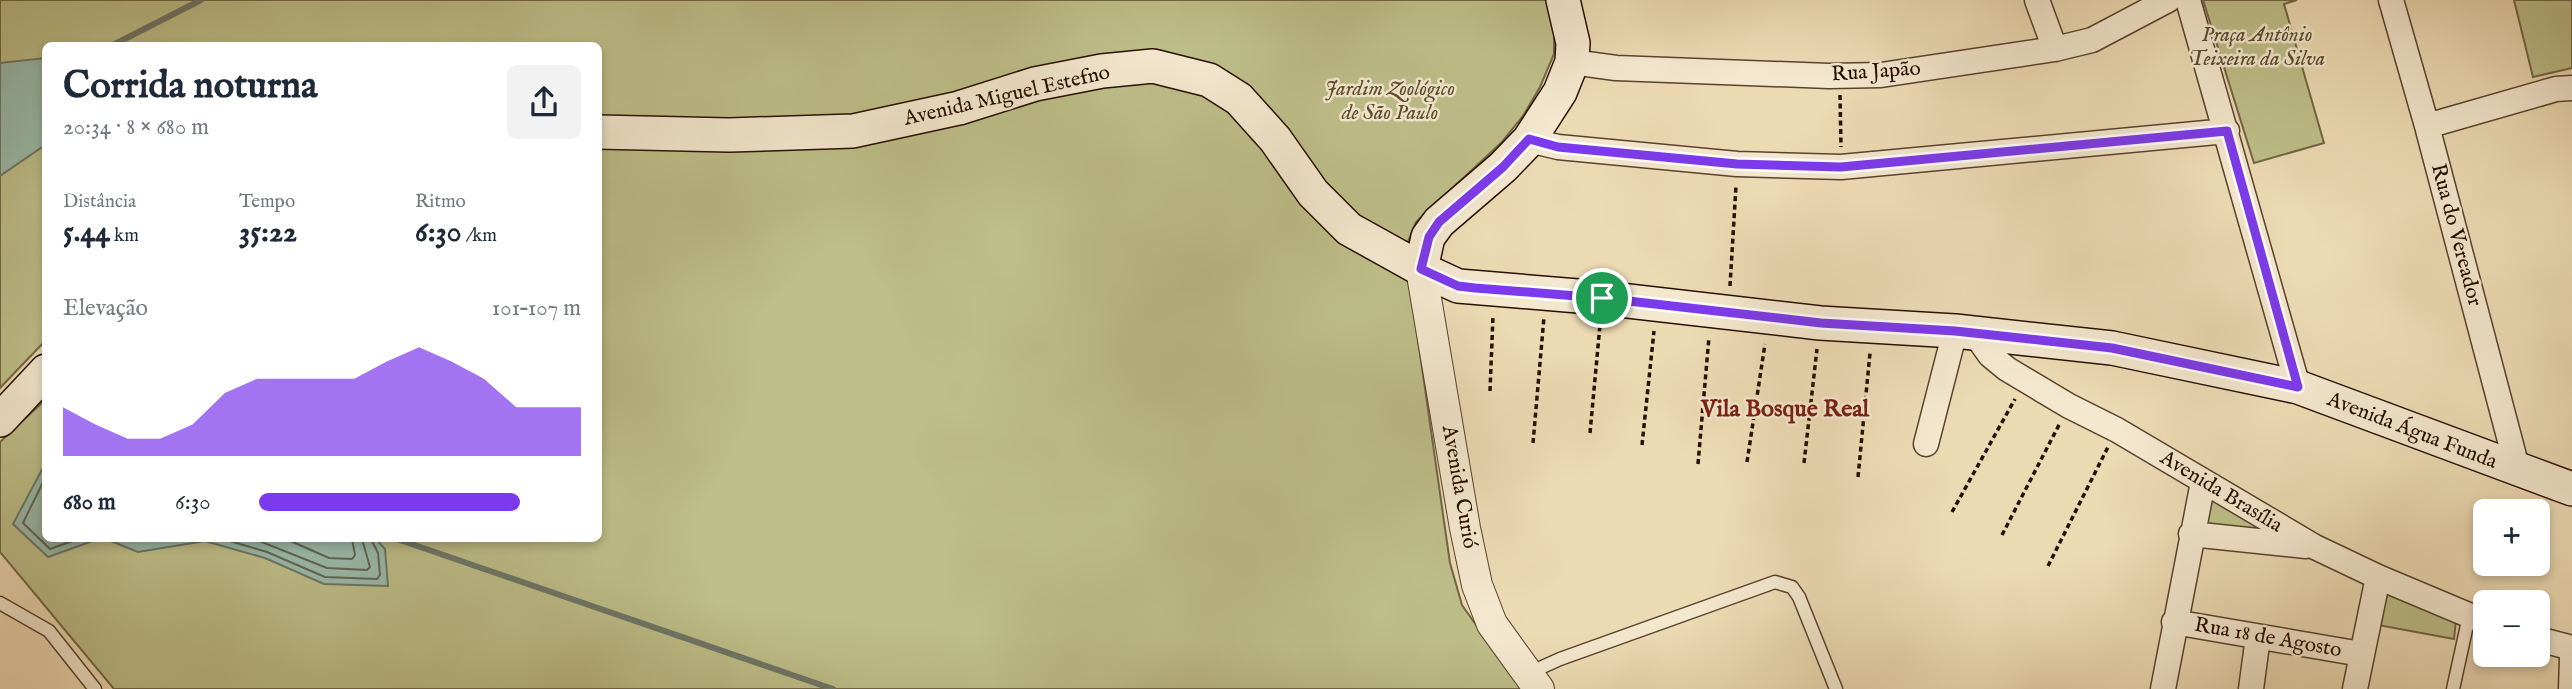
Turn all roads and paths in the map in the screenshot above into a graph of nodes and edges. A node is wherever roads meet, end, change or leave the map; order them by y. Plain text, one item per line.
1 (1563, 0) edge
2 (2037, 0) edge
3 (2168, 0) edge
4 (2188, 0) edge
5 (2390, 0) edge
6 (2055, 50) junction
7 (1572, 62) junction
8 (1840, 76) junction
9 (2572, 88) edge
10 (2427, 126) junction
11 (2227, 131) junction
12 (602, 132) edge
13 (1529, 139) junction
14 (1737, 164) junction
15 (1841, 167) junction
16 (1421, 269) junction
17 (1493, 290) junction
18 (1546, 295) junction
19 (1602, 298) junction
20 (1657, 304) junction
21 (1720, 312) junction
22 (1769, 317) junction
23 (1821, 323) junction
24 (1872, 326) junction
25 (1965, 332) junction
26 (42, 375) edge
27 (2026, 379) junction
28 (2298, 387) junction
29 (1490, 391) dead end
30 (2069, 405) junction
31 (0, 420) edge
32 (2117, 430) junction
33 (1590, 433) dead end
34 (1533, 443) dead end
35 (1926, 444) dead end
36 (1642, 445) dead end
37 (1747, 462) dead end
38 (1804, 463) dead end
39 (1698, 464) dead end
40 (2518, 471) junction
41 (1858, 477) dead end
42 (2203, 482) junction
43 (2572, 489) edge
44 (1952, 512) dead end
45 (2192, 534) junction
46 (2002, 535) dead end
47 (2315, 547) junction
48 (2048, 566) dead end
49 (2378, 578) junction
50 (0, 603) edge
51 (2473, 617) edge
52 (2174, 622) junction
53 (2473, 631) edge
54 (2258, 637) junction
55 (2550, 642) edge
56 (2572, 648) edge
57 (2361, 654) junction
58 (2572, 658) edge
59 (1534, 681) edge
60 (95, 689) edge
61 (1836, 689) edge
62 (2163, 689) edge
63 (2251, 689) edge
64 (2355, 689) edge
65 (2454, 689) edge
66 (2571, 689) edge

1 - 7 main road
2 - 6 street
3 - 6 street, Rua Japão
4 - 11 street
5 - 10 street, Rua do Vereador
6 - 8 street, Rua Japão
7 - 8 street, Rua Japão
7 - 13 main road
8 - 15 path
9 - 10 street
10 - 40 street, Rua do Vereador
11 - 15 street
11 - 28 street
12 - 16 main road, Avenida Miguel Estefno
13 - 14 street
13 - 16 main road
14 - 15 street
14 - 21 path
16 - 17 main road, Avenida Água Funda
16 - 59 street, Avenida Curió
17 - 18 main road, Avenida Água Funda
17 - 29 path
18 - 19 main road, Avenida Água Funda
18 - 34 path
19 - 20 main road, Avenida Água Funda
19 - 33 path
20 - 21 main road, Avenida Água Funda
20 - 36 path
21 - 22 main road, Avenida Água Funda
21 - 39 path
22 - 23 main road, Avenida Água Funda
22 - 37 path
23 - 24 main road, Avenida Água Funda
23 - 38 path
24 - 25 main road, Avenida Água Funda
24 - 41 path
25 - 27 street, Avenida Brasília
25 - 28 main road, Avenida Água Funda
25 - 35 street
26 - 31 main road
27 - 30 street, Avenida Brasília
27 - 44 path
28 - 40 main road, Avenida Água Funda
30 - 32 street, Avenida Brasília
30 - 46 path
32 - 42 street, Avenida Brasília
32 - 48 path
40 - 43 main road, Avenida Água Funda
42 - 45 street
42 - 47 street, Avenida Brasília
45 - 47 street
45 - 52 street
47 - 49 street, Avenida Brasília
49 - 51 street, Avenida Brasília
49 - 57 street
50 - 60 lane
52 - 54 street, Rua 18 de Agosto
52 - 62 street
53 - 65 lane
54 - 57 street, Rua 18 de Agosto
54 - 63 street
55 - 56 street
57 - 64 street
58 - 66 street
59 - 61 lane

